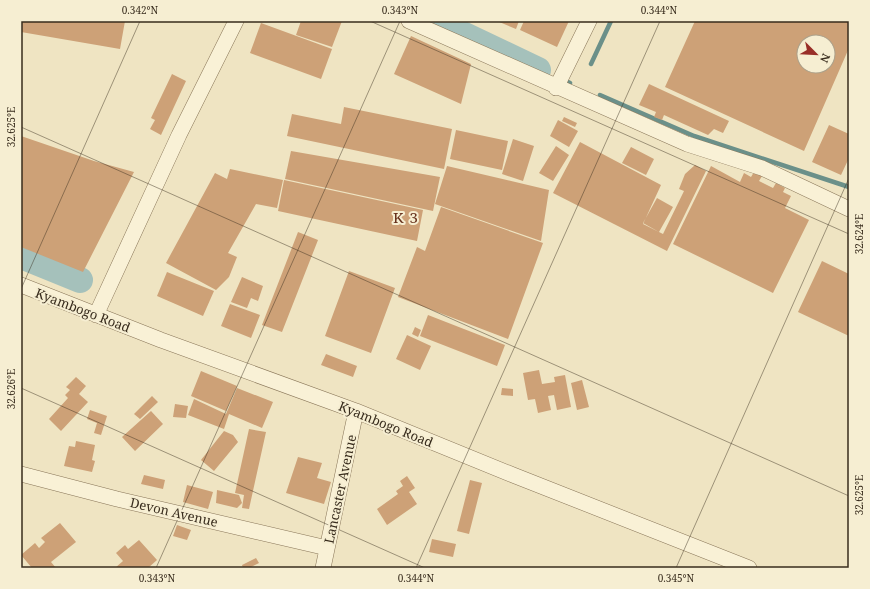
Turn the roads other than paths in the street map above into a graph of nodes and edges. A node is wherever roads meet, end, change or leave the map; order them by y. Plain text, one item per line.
1 (236, 21) edge
2 (409, 21) edge
3 (589, 21) edge
4 (556, 88) junction
5 (849, 209) edge
6 (21, 285) edge
7 (96, 315) junction
8 (356, 411) junction
9 (21, 474) edge
10 (327, 548) junction
11 (323, 568) edge
12 (749, 568) edge

1 - 7 street
2 - 4 street
3 - 4 street
4 - 5 street
6 - 7 street, Kyambogo Road
7 - 8 street, Kyambogo Road
8 - 10 street, Lancaster Avenue
8 - 12 street, Kyambogo Road
9 - 10 street, Devon Avenue
10 - 11 street, Lancaster Avenue

